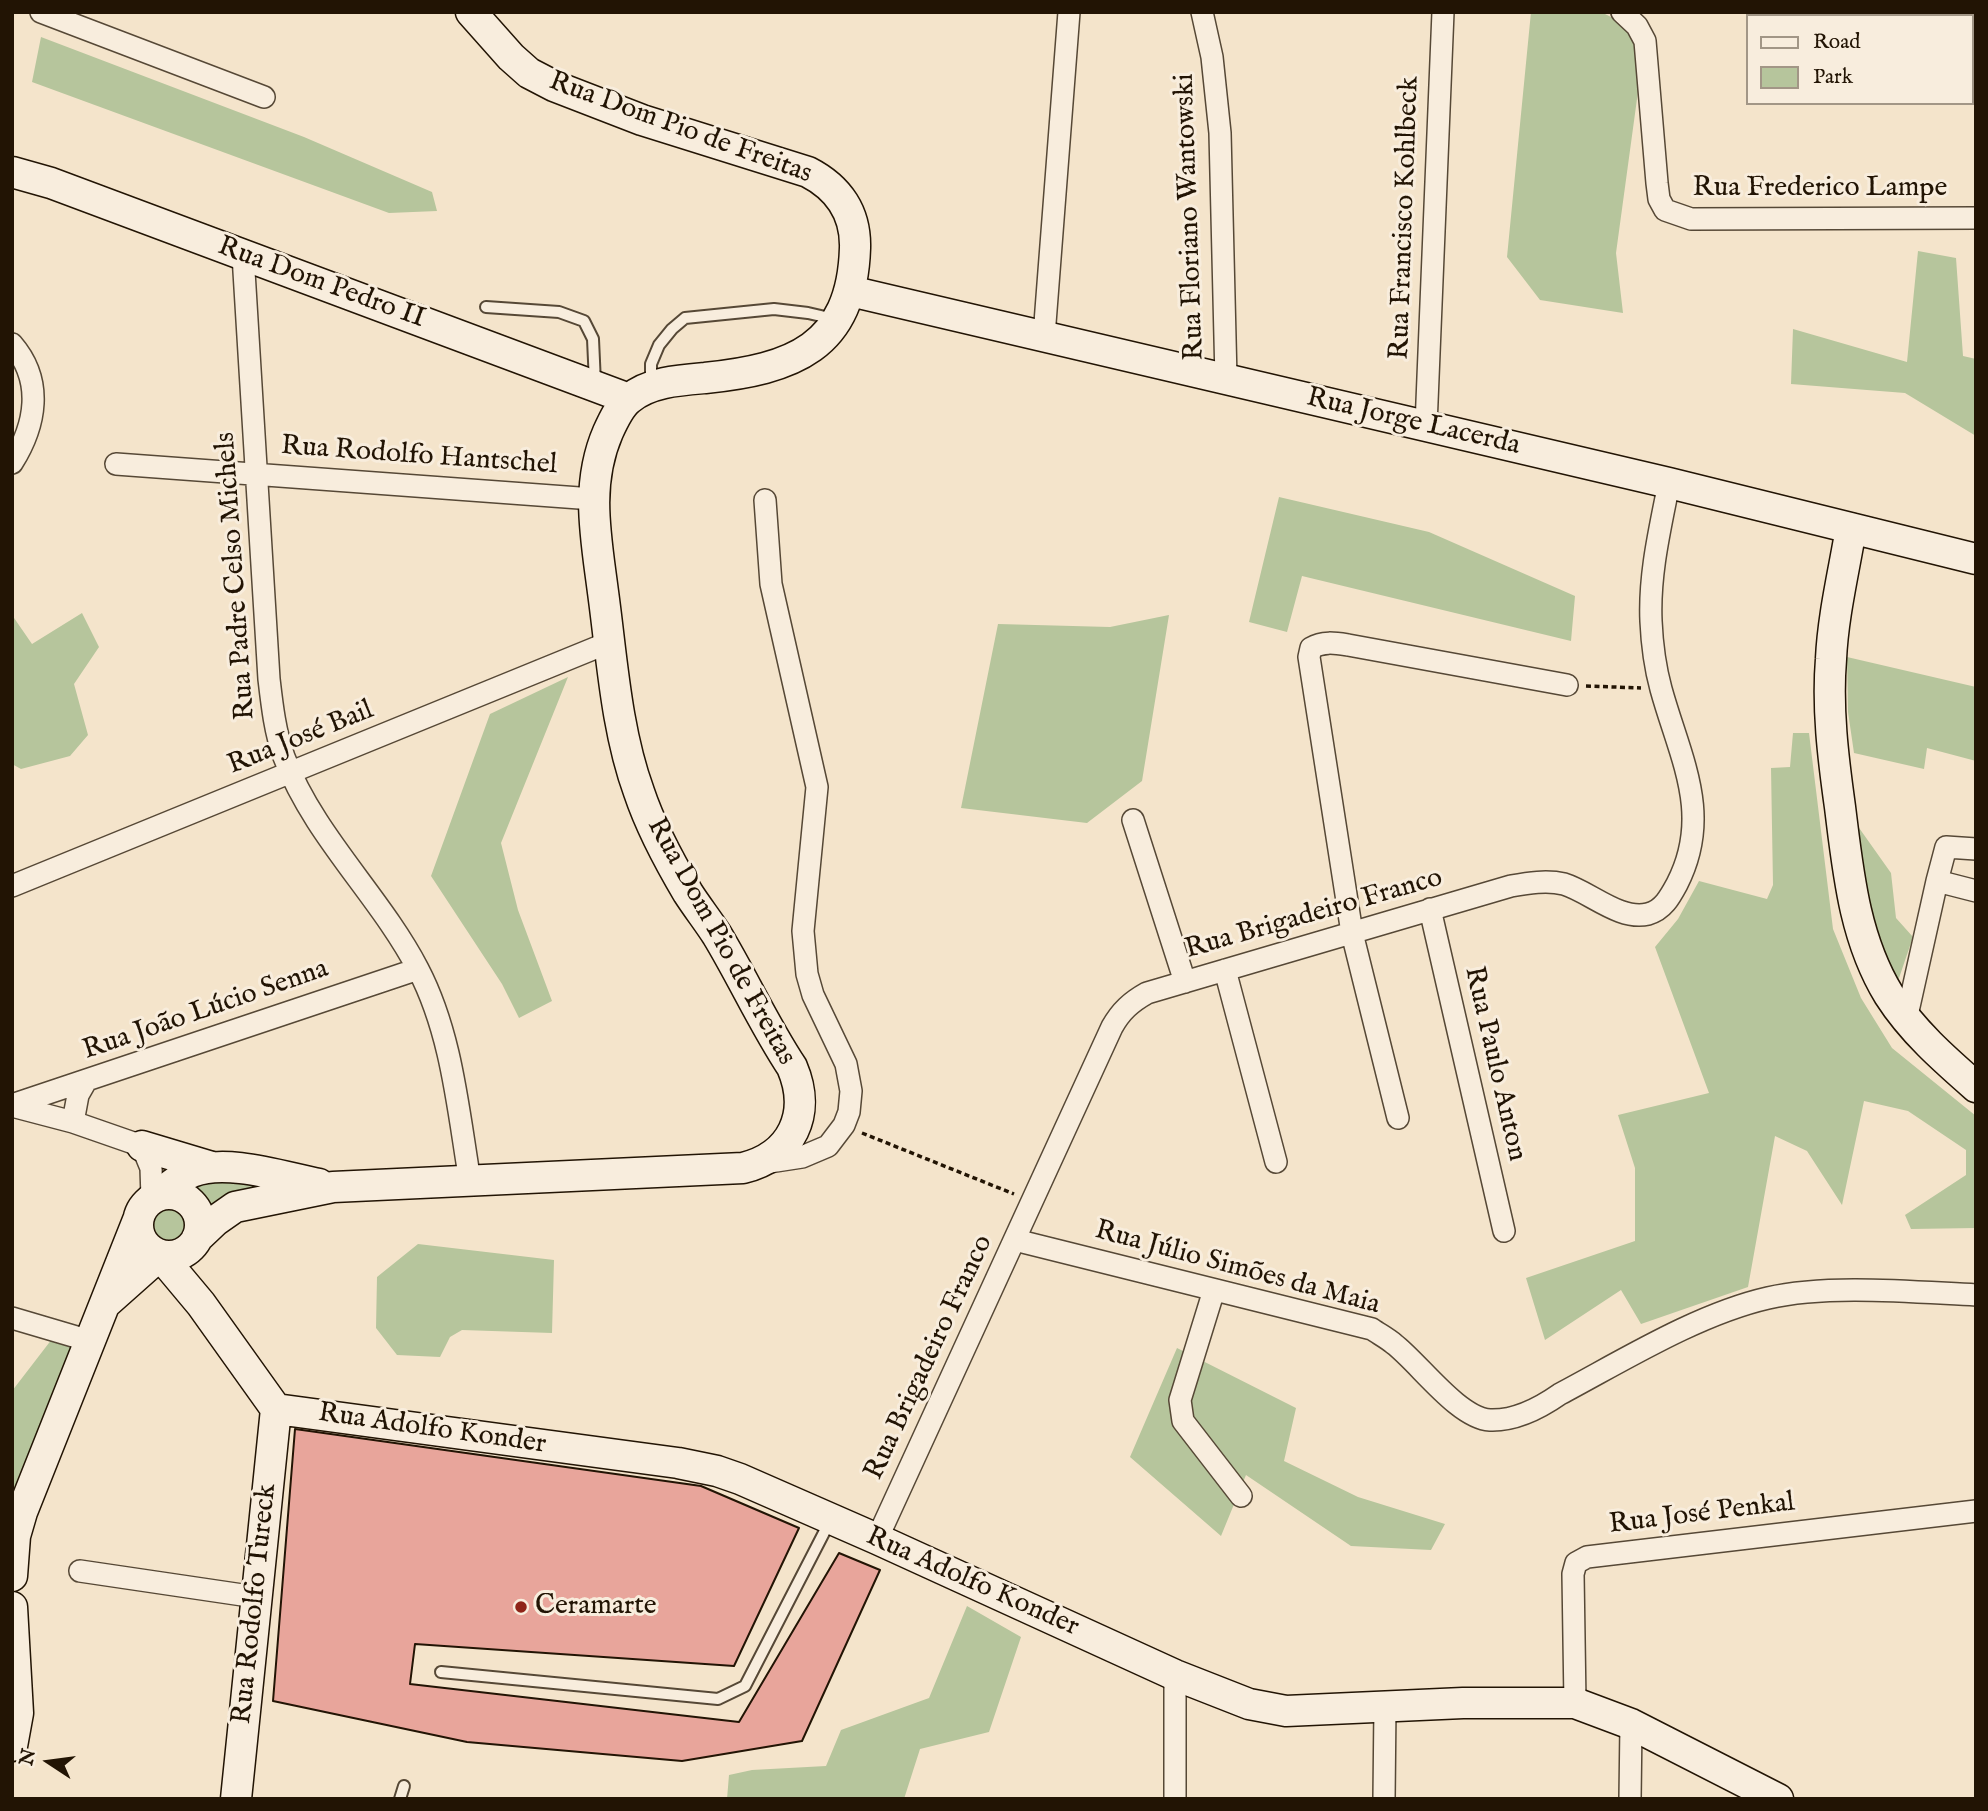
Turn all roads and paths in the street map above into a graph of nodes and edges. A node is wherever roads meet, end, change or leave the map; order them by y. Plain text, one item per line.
1 (41, 12) edge
2 (471, 12) edge
3 (1069, 12) edge
4 (1202, 12) edge
5 (1443, 12) edge
6 (1622, 12) edge
7 (264, 97) dead end
8 (12, 172) edge
9 (1976, 218) edge
10 (243, 255) junction
11 (850, 291) junction
12 (486, 307) dead end
13 (838, 320) junction
14 (1044, 336) junction
15 (12, 344) edge
16 (1226, 379) junction
17 (595, 385) junction
18 (640, 392) junction
19 (1426, 426) junction
20 (12, 463) edge
21 (116, 464) dead end
22 (256, 473) junction
23 (1669, 484) junction
24 (593, 499) junction
25 (765, 500) dead end
26 (1851, 528) junction
27 (1976, 559) edge
28 (610, 642) junction
29 (1567, 685) joint
30 (1661, 689) junction
31 (291, 773) junction
32 (1133, 820) dead end
33 (1976, 849) edge
34 (1937, 881) junction
35 (12, 886) edge
36 (1976, 891) edge
37 (1430, 909) junction
38 (1352, 933) junction
39 (418, 969) junction
40 (1224, 970) junction
41 (1185, 982) junction
42 (1906, 1020) junction
43 (86, 1081) junction
44 (1976, 1087) edge
45 (12, 1105) edge
46 (1398, 1118) dead end
47 (73, 1122) junction
48 (844, 1125) junction
49 (142, 1146) junction
50 (1276, 1161) dead end
51 (761, 1163) junction
52 (212, 1167) junction
53 (470, 1181) junction
54 (333, 1187) junction
55 (1032, 1201) junction
56 (150, 1204) junction
57 (1504, 1231) dead end
58 (1015, 1240) junction
59 (193, 1242) junction
60 (160, 1255) junction
61 (1214, 1290) junction
62 (1976, 1295) edge
63 (106, 1303) junction
64 (201, 1304) junction
65 (12, 1318) edge
66 (90, 1341) junction
67 (276, 1409) junction
68 (1241, 1496) dead end
69 (17, 1511) edge
70 (1976, 1511) edge
71 (831, 1519) junction
72 (877, 1539) junction
73 (80, 1571) dead end
74 (12, 1576) edge
75 (256, 1597) junction
76 (12, 1607) edge
77 (441, 1672) dead end
78 (1175, 1675) junction
79 (1575, 1703) junction
80 (1385, 1706) junction
81 (1631, 1724) junction
82 (12, 1746) edge
83 (404, 1786) dead end
84 (236, 1799) edge
85 (400, 1799) edge
86 (1175, 1799) edge
87 (1384, 1799) edge
88 (1630, 1799) edge
89 (1778, 1799) edge

1 - 7 street
2 - 11 main road, Rua Dom Pio de Freitas
3 - 14 street
4 - 16 street, Rua Floriano Wantowski
5 - 19 street, Rua Francisco Kohlbeck
6 - 9 street, Rua Frederico Lampe
8 - 10 main road, Rua Dom Pedro II
10 - 17 main road, Rua Dom Pedro II
10 - 22 street, Rua Padre Celso Michels
11 - 13 main road, Rua Dom Pio de Freitas
11 - 14 main road, Rua Jorge Lacerda
12 - 17 lane
13 - 18 main road, Rua Dom Pio de Freitas
13 - 18 lane
14 - 16 main road, Rua Jorge Lacerda
15 - 20 street
16 - 19 main road, Rua Jorge Lacerda
17 - 18 main road, Rua Dom Pedro II
18 - 24 main road, Rua Dom Pio de Freitas
19 - 23 main road, Rua Jorge Lacerda
21 - 22 street, Rua Rodolfo Hantschel
22 - 24 street, Rua Rodolfo Hantschel
22 - 31 street, Rua Padre Celso Michels
23 - 26 main road, Rua Jorge Lacerda
23 - 30 street, Rua Brigadeiro Franco
24 - 28 main road, Rua Dom Pio de Freitas
25 - 48 street
26 - 27 main road, Rua Jorge Lacerda
26 - 42 main road
28 - 31 street, Rua José Bail
28 - 51 main road, Rua Dom Pio de Freitas
29 - 30 path
29 - 38 street
30 - 37 street, Rua Brigadeiro Franco
31 - 35 street, Rua José Bail
31 - 39 street, Rua Padre Celso Michels
32 - 41 street
33 - 34 street
34 - 36 street
34 - 42 street
37 - 38 street, Rua Brigadeiro Franco
37 - 57 street, Rua Paulo Anton
38 - 40 street, Rua Brigadeiro Franco
38 - 46 street
39 - 43 street, Rua João Lúcio Senna
39 - 53 street, Rua Padre Celso Michels
40 - 41 street, Rua Brigadeiro Franco
40 - 50 street
41 - 55 street, Rua Brigadeiro Franco
42 - 44 main road
43 - 45 street, Rua João Lúcio Senna
43 - 47 street
45 - 47 street
47 - 49 street
48 - 51 street
48 - 55 path
49 - 52 main road
49 - 56 street
51 - 53 main road
52 - 54 main road
52 - 56 main road
53 - 54 main road
54 - 59 main road
55 - 58 street, Rua Brigadeiro Franco
56 - 59 main road
56 - 60 main road
56 - 63 main road
58 - 61 street, Rua Júlio Simões da Maia
58 - 72 street, Rua Brigadeiro Franco
59 - 60 main road
59 - 64 main road
60 - 63 main road
60 - 64 main road
61 - 62 street, Rua Júlio Simões da Maia
61 - 68 street
63 - 66 main road
64 - 67 main road
65 - 66 street
66 - 69 main road
67 - 71 main road, Rua Adolfo Konder
67 - 75 main road, Rua Rodolfo Tureck
69 - 74 main road
70 - 79 street, Rua José Penkal
71 - 72 main road, Rua Adolfo Konder
71 - 77 lane
72 - 78 main road, Rua Adolfo Konder
73 - 75 street
75 - 84 main road, Rua Rodolfo Tureck
76 - 82 main road
78 - 80 main road, Rua Adolfo Konder
78 - 86 street
79 - 80 main road, Rua Adolfo Konder
79 - 81 main road, Rua Adolfo Konder
80 - 87 street
81 - 88 street
81 - 89 main road, Rua Adolfo Konder
83 - 85 lane

